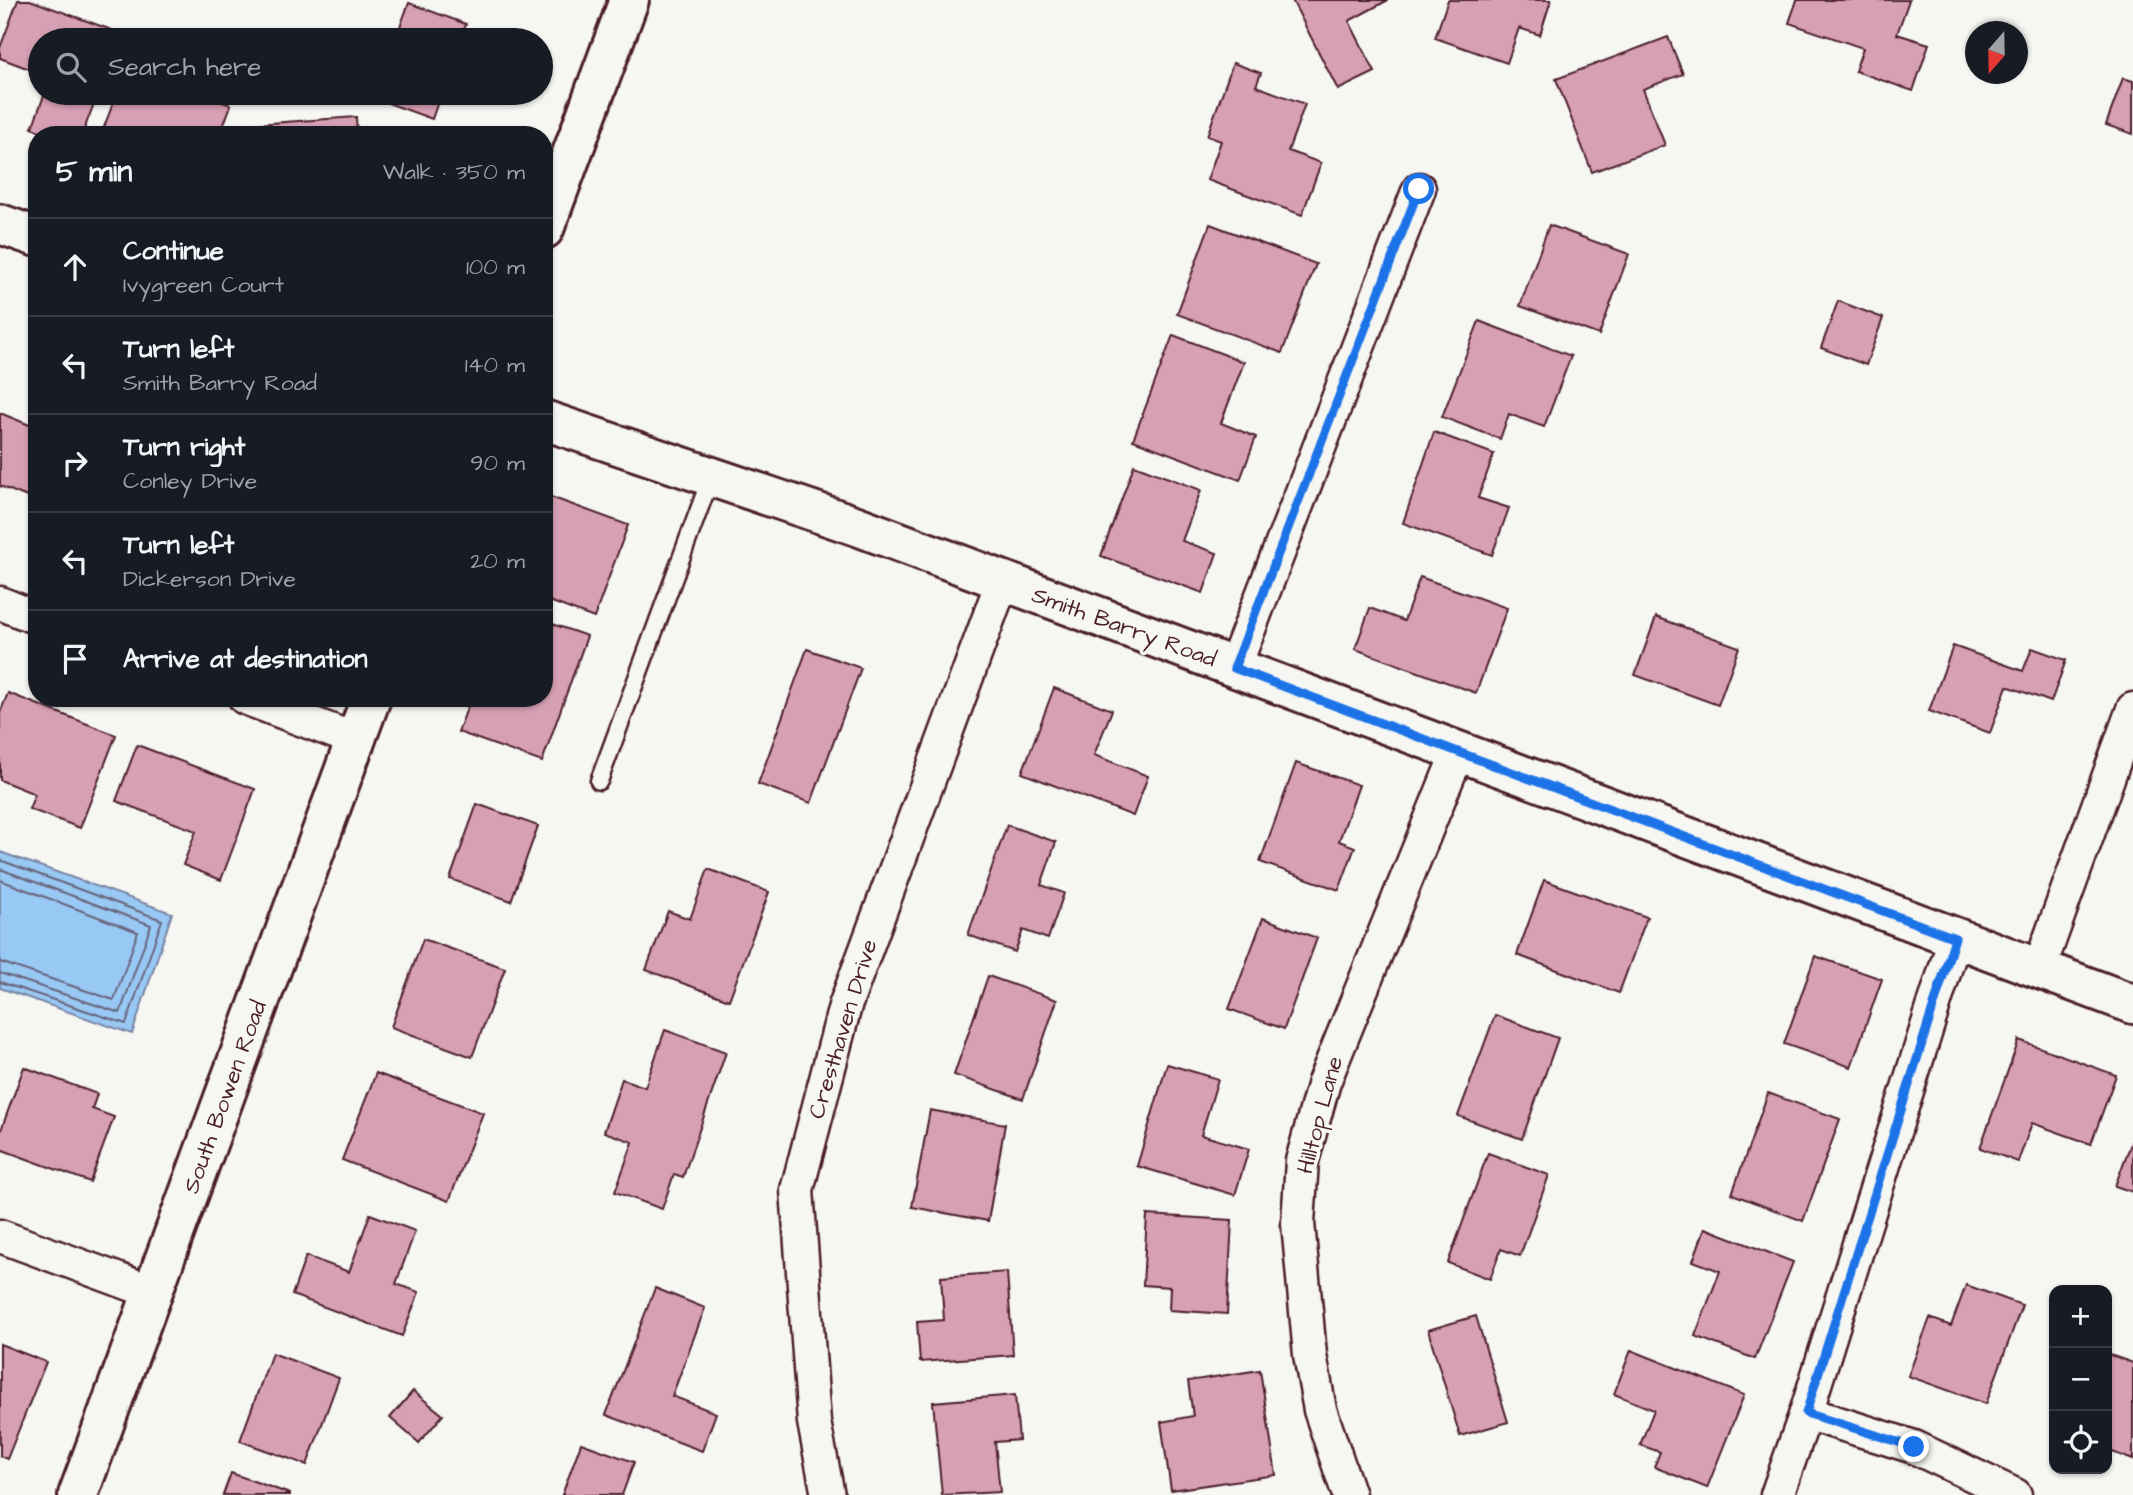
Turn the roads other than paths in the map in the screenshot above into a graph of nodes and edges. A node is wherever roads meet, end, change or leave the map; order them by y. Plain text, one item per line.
1 (629, 0) edge
2 (1419, 189) dead end
3 (553, 205) edge
4 (0, 224) edge
5 (28, 234) edge
6 (553, 423) edge
7 (711, 477) junction
8 (1002, 582) junction
9 (0, 603) edge
10 (28, 614) edge
11 (1234, 668) junction
12 (269, 707) edge
13 (369, 707) edge
14 (2133, 709) edge
15 (356, 740) junction
16 (1458, 752) junction
17 (599, 781) dead end
18 (1955, 938) junction
19 (2039, 970) junction
20 (2133, 1004) edge
21 (0, 1236) edge
22 (152, 1292) junction
23 (1806, 1413) junction
24 (78, 1495) edge
25 (828, 1495) edge
26 (1349, 1495) edge
27 (1777, 1495) edge
28 (2015, 1495) edge

1 - 3 street
2 - 11 street
4 - 5 street
6 - 7 street, Smith Barry Road
7 - 8 street, Smith Barry Road
7 - 17 lane
8 - 11 street, Smith Barry Road
8 - 25 street, Cresthaven Drive
9 - 10 street
11 - 16 street, Smith Barry Road
12 - 15 street
13 - 15 street, South Bowen Road
14 - 19 street
15 - 22 street, South Bowen Road
16 - 18 street, Smith Barry Road
16 - 26 street, Hilltop Lane
18 - 19 street, Smith Barry Road
18 - 23 street
19 - 20 street, Smith Barry Road
21 - 22 street
22 - 24 street, South Bowen Road
23 - 27 street
23 - 28 street

